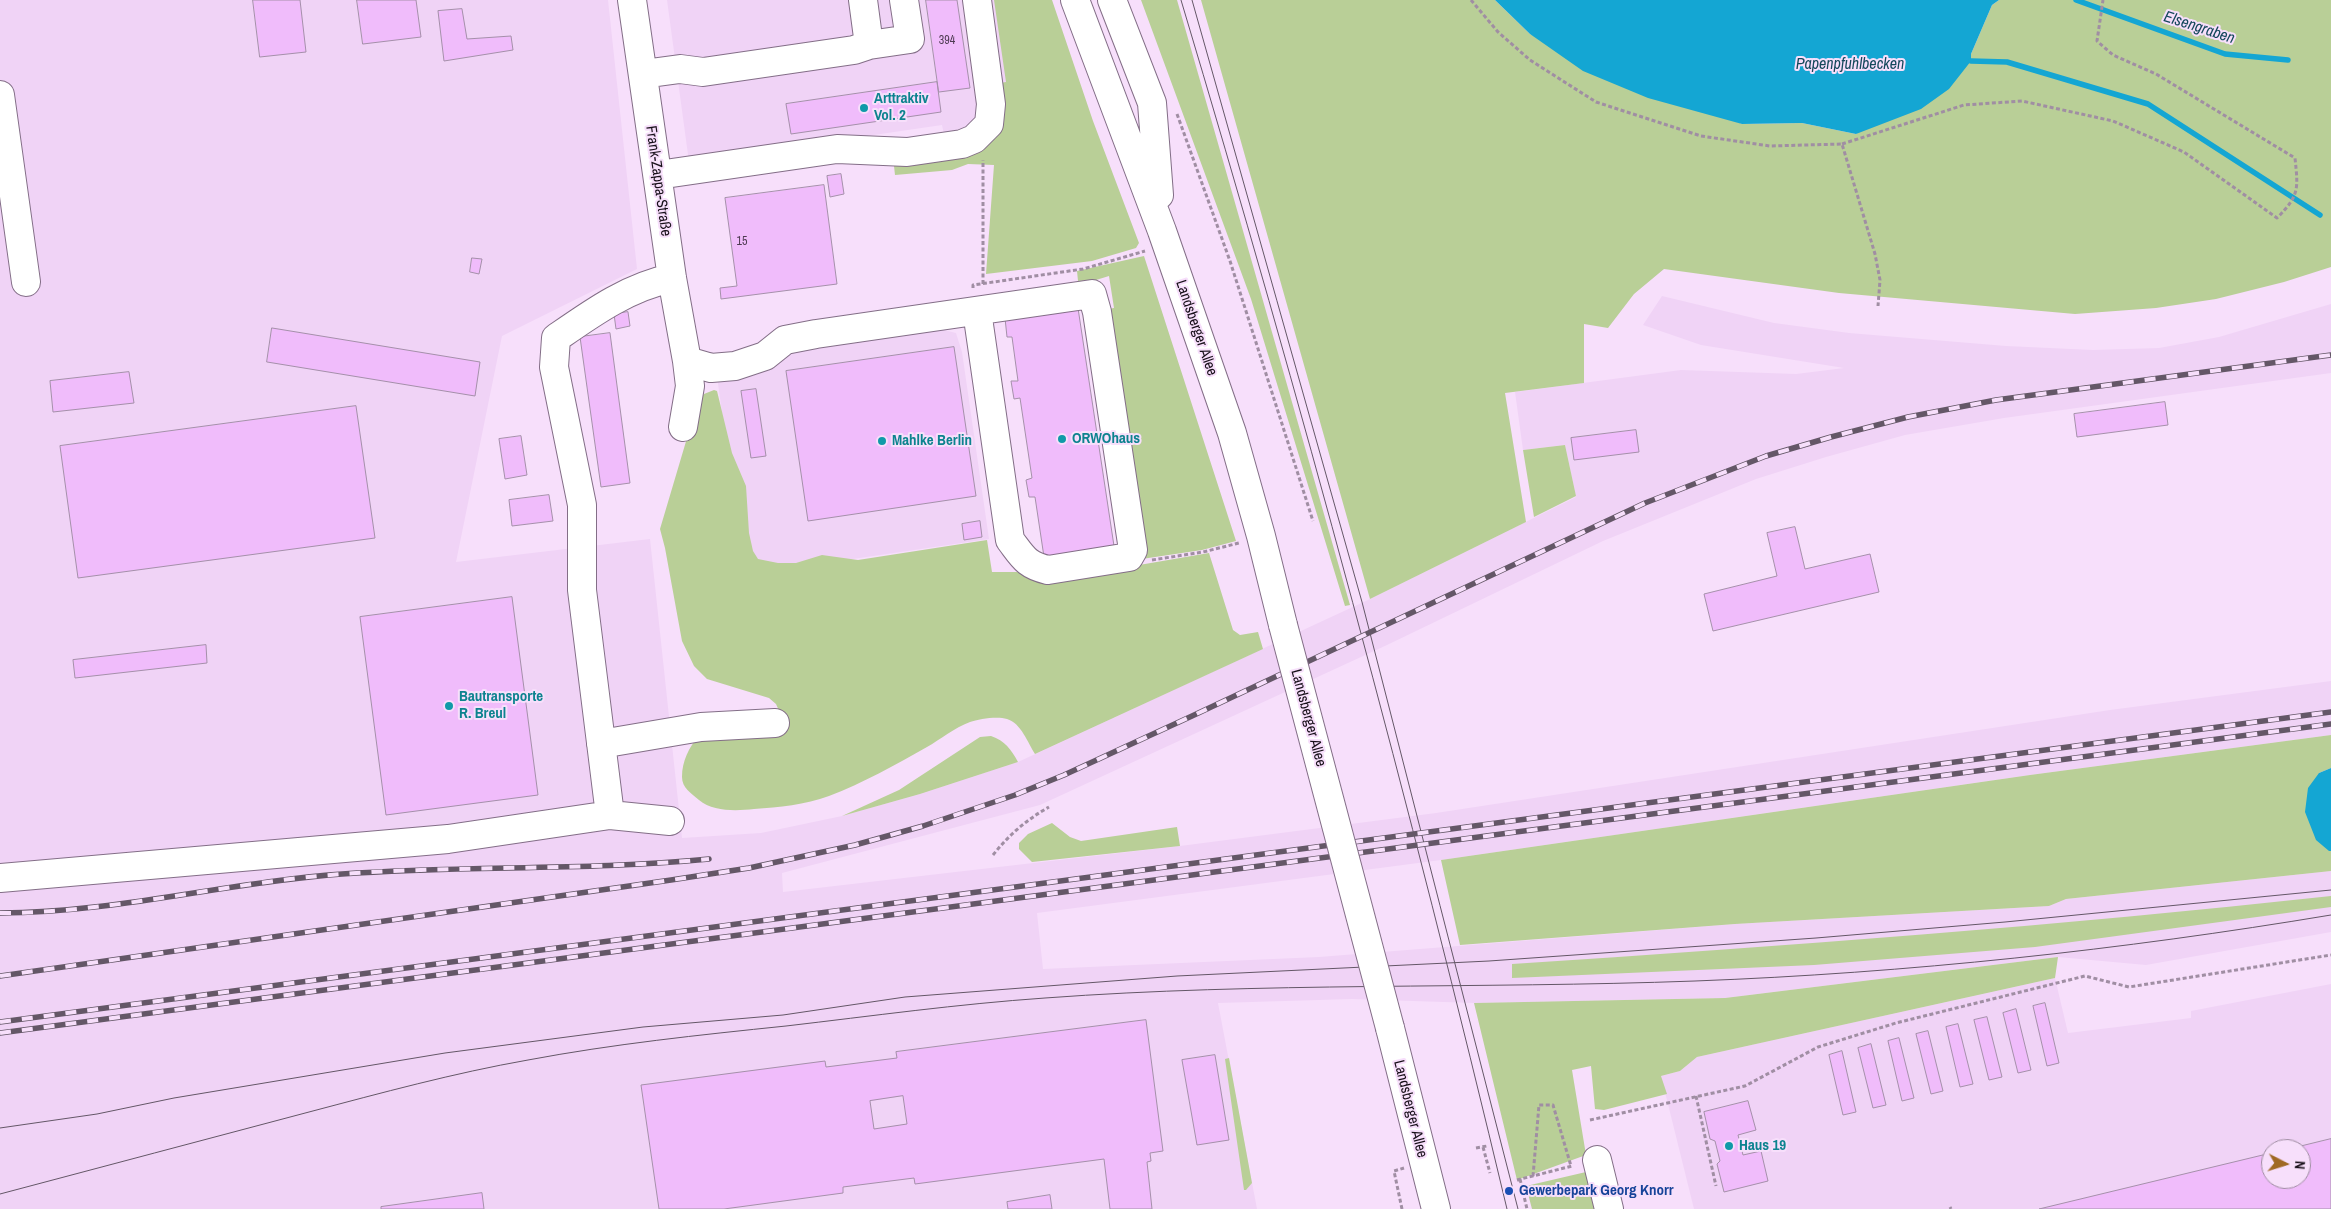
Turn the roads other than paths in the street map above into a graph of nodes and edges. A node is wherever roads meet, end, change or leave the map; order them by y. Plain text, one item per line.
1 (632, 0) edge
2 (863, 0) edge
3 (904, 0) edge
4 (978, 0) edge
5 (1075, 0) edge
6 (1112, 0) edge
7 (869, 45) junction
8 (643, 74) junction
9 (0, 95) edge
10 (658, 175) junction
11 (1162, 231) junction
12 (672, 278) junction
13 (26, 282) dead end
14 (977, 311) junction
15 (688, 361) junction
16 (683, 427) dead end
17 (775, 723) dead end
18 (601, 744) junction
19 (610, 815) junction
20 (670, 821) dead end
21 (0, 878) edge
22 (1597, 1160) dead end
23 (1436, 1209) edge
24 (1609, 1209) edge

1 - 8 main road, Frank-Zappa-Straße
2 - 7 main road
3 - 7 main road
4 - 10 main road
5 - 11 main road, Landsberger Allee
6 - 11 main road, Landsberger Allee
7 - 8 main road
8 - 10 main road, Frank-Zappa-Straße
9 - 13 main road
10 - 12 main road, Frank-Zappa-Straße
11 - 23 main road, Landsberger Allee, bridge
12 - 15 main road, Frank-Zappa-Straße
12 - 18 main road
14 - 14 main road
14 - 15 main road
15 - 16 main road, Frank-Zappa-Straße
17 - 18 main road
18 - 19 main road
19 - 20 main road
19 - 21 main road
22 - 24 main road

